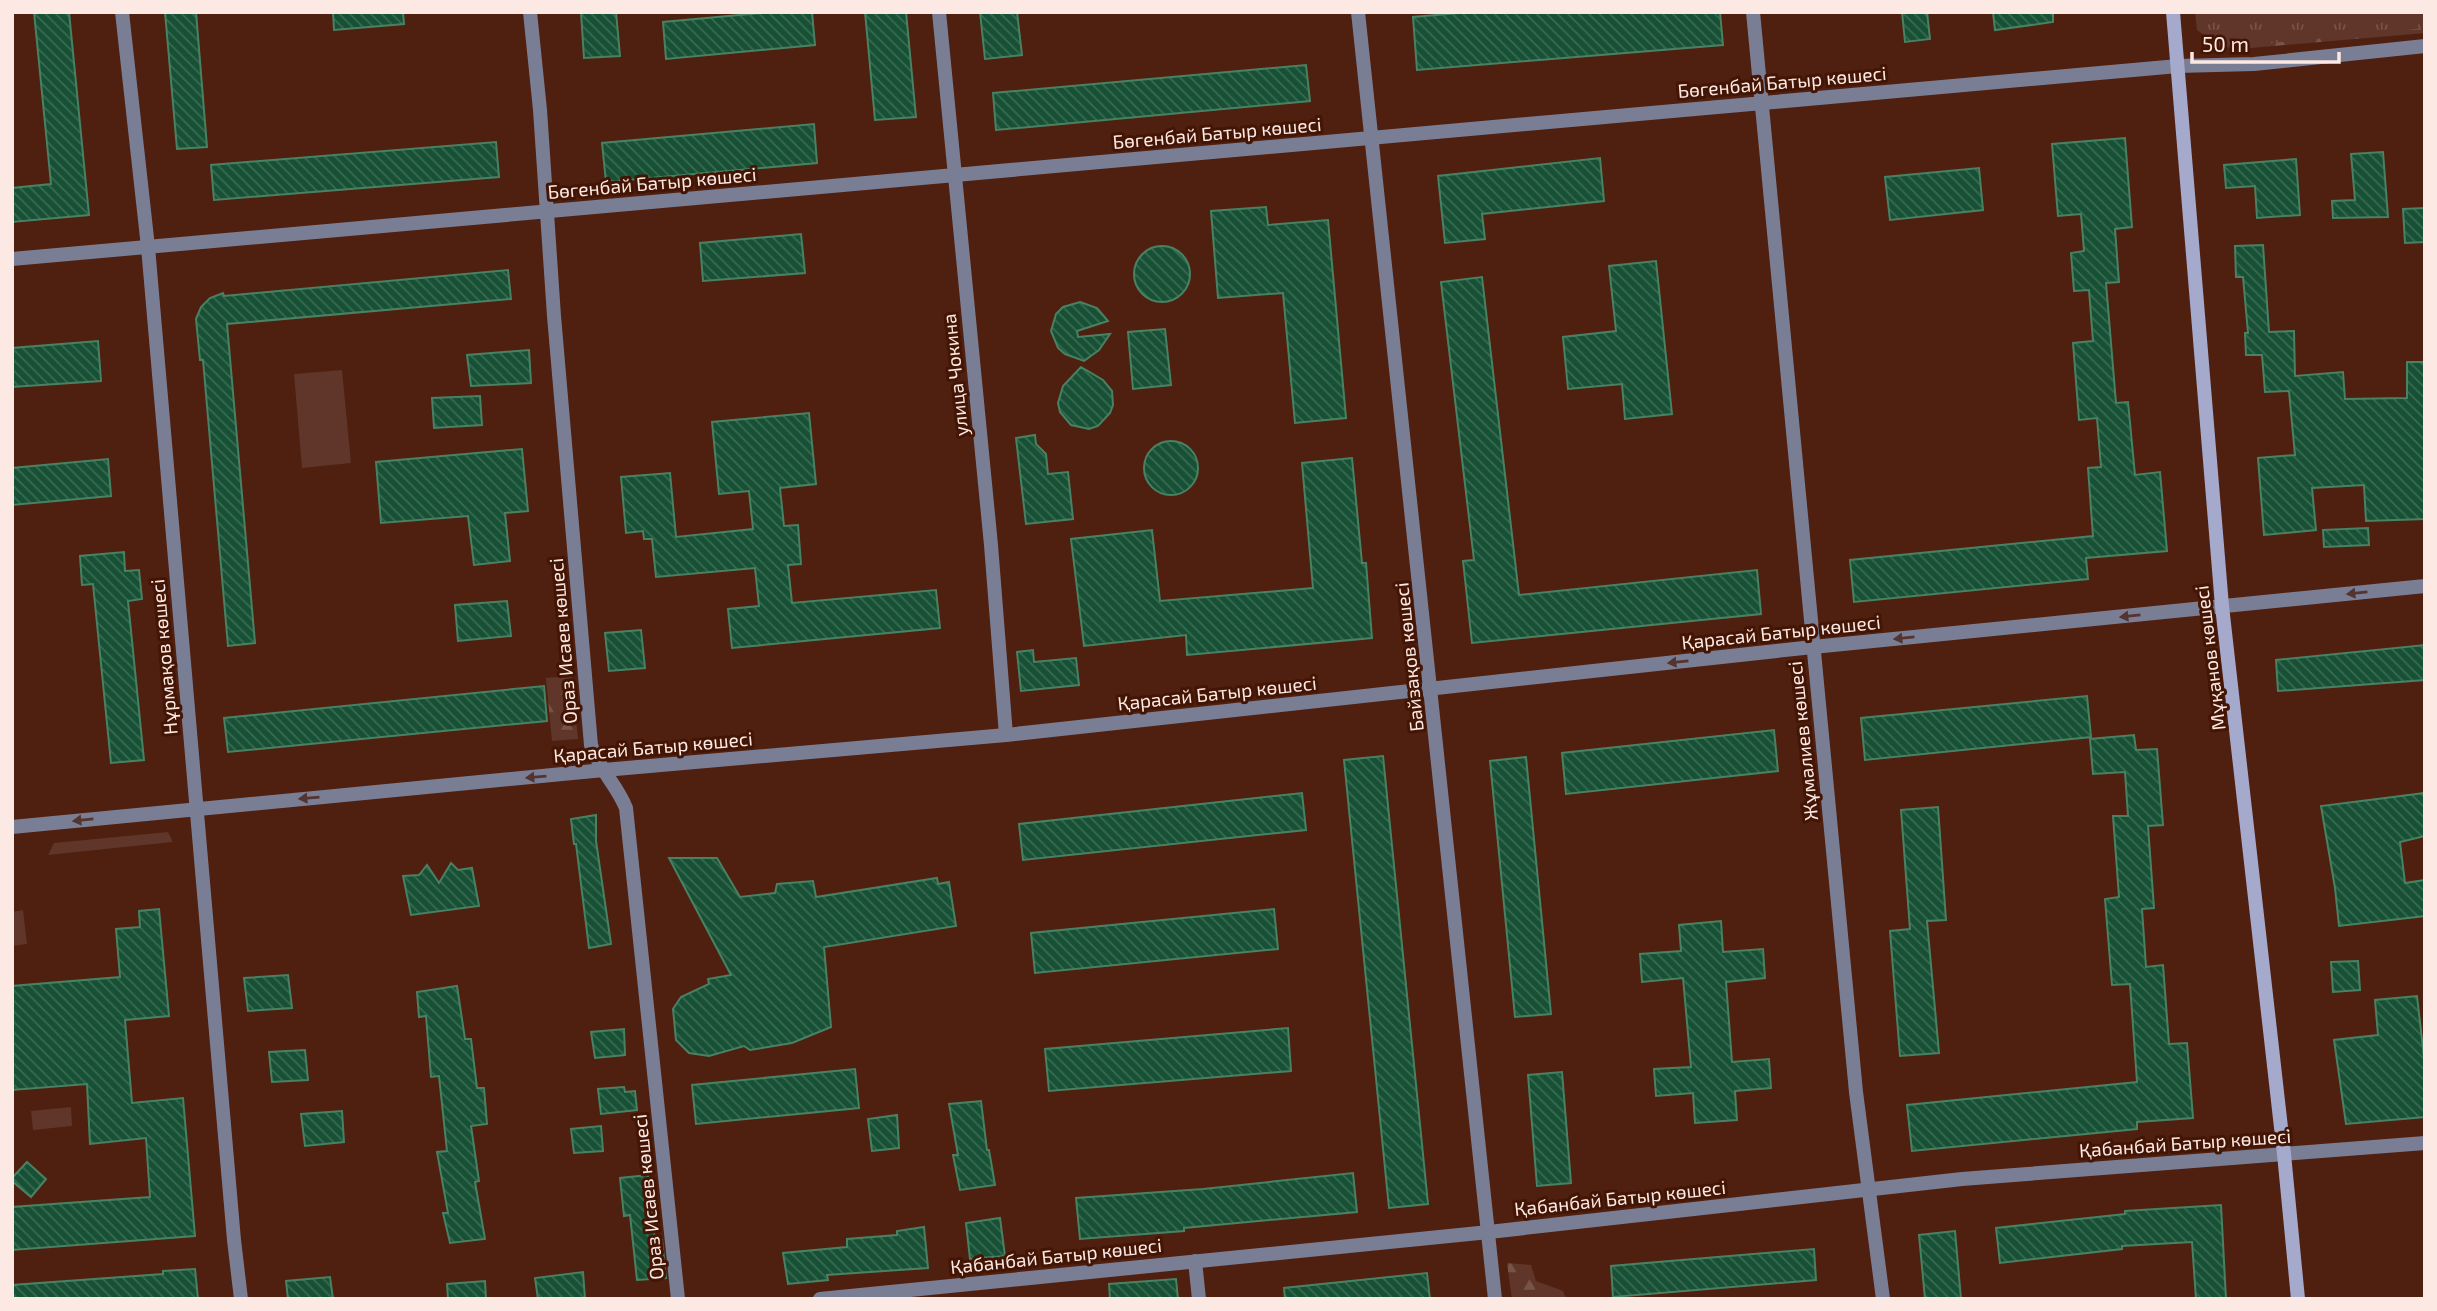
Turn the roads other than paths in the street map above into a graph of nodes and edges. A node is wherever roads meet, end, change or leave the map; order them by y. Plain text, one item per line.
1 (122, 12) edge
2 (530, 12) edge
3 (939, 12) edge
4 (1357, 12) edge
5 (1753, 12) edge
6 (2173, 12) edge
7 (2425, 46) edge
8 (2178, 66) junction
9 (1761, 103) junction
10 (1371, 138) junction
11 (955, 175) junction
12 (547, 212) junction
13 (148, 247) junction
14 (12, 260) edge
15 (2425, 586) edge
16 (2222, 606) junction
17 (1813, 647) junction
18 (1432, 689) junction
19 (1006, 735) junction
20 (604, 770) junction
21 (197, 808) junction
22 (12, 827) edge
23 (2425, 1143) edge
24 (2284, 1154) junction
25 (1870, 1189) junction
26 (1489, 1232) junction
27 (1195, 1261) junction
28 (241, 1299) edge
29 (678, 1299) edge
30 (820, 1299) edge
31 (1199, 1299) edge
32 (1495, 1299) edge
33 (1883, 1299) edge
34 (2298, 1299) edge

1 - 13 street, Нұрмақов көшесі
2 - 12 street, Ораз Исаев көшесі
3 - 11 street, улица Чокина
4 - 10 street, Байзақов көшесі
5 - 9 street, Жұмалиев көшесі
6 - 8 main road, Мұқанов көшесі
7 - 8 street, Бөгенбай Батыр көшесі
8 - 9 street, Бөгенбай Батыр көшесі
8 - 16 main road, Мұқанов көшесі
9 - 10 street, Бөгенбай Батыр көшесі
9 - 17 street, Жұмалиев көшесі
10 - 11 street, Бөгенбай Батыр көшесі
10 - 18 street, Байзақов көшесі
11 - 12 street, Бөгенбай Батыр көшесі
11 - 19 street, улица Чокина
12 - 13 street, Бөгенбай Батыр көшесі
12 - 20 street, Ораз Исаев көшесі
13 - 14 street, Бөгенбай Батыр көшесі
13 - 21 street, Нұрмақов көшесі
15 -> 16 street, Қарасай Батыр көшесі
16 -> 17 street, Қарасай Батыр көшесі
16 - 24 main road, Мұқанов көшесі
17 -> 18 street, Қарасай Батыр көшесі
17 - 25 street, Жұмалиев көшесі
18 - 19 street, Қарасай Батыр көшесі
18 - 26 street, Байзақов көшесі
19 - 20 street, Қарасай Батыр көшесі
20 -> 21 street, Қарасай Батыр көшесі
20 - 29 street, Ораз Исаев көшесі
21 -> 22 street, Қарасай Батыр көшесі
21 - 28 street, Нұрмақов көшесі
23 - 24 street, Қабанбай Батыр көшесі
24 - 25 street, Қабанбай Батыр көшесі
24 - 34 main road, Мұқанов көшесі
25 - 26 street, Қабанбай Батыр көшесі
25 - 33 street, Жұмалиев көшесі
26 - 27 street, Қабанбай Батыр көшесі
26 - 32 street, Байзақов көшесі
27 - 30 street, Қабанбай Батыр көшесі
27 - 31 street

